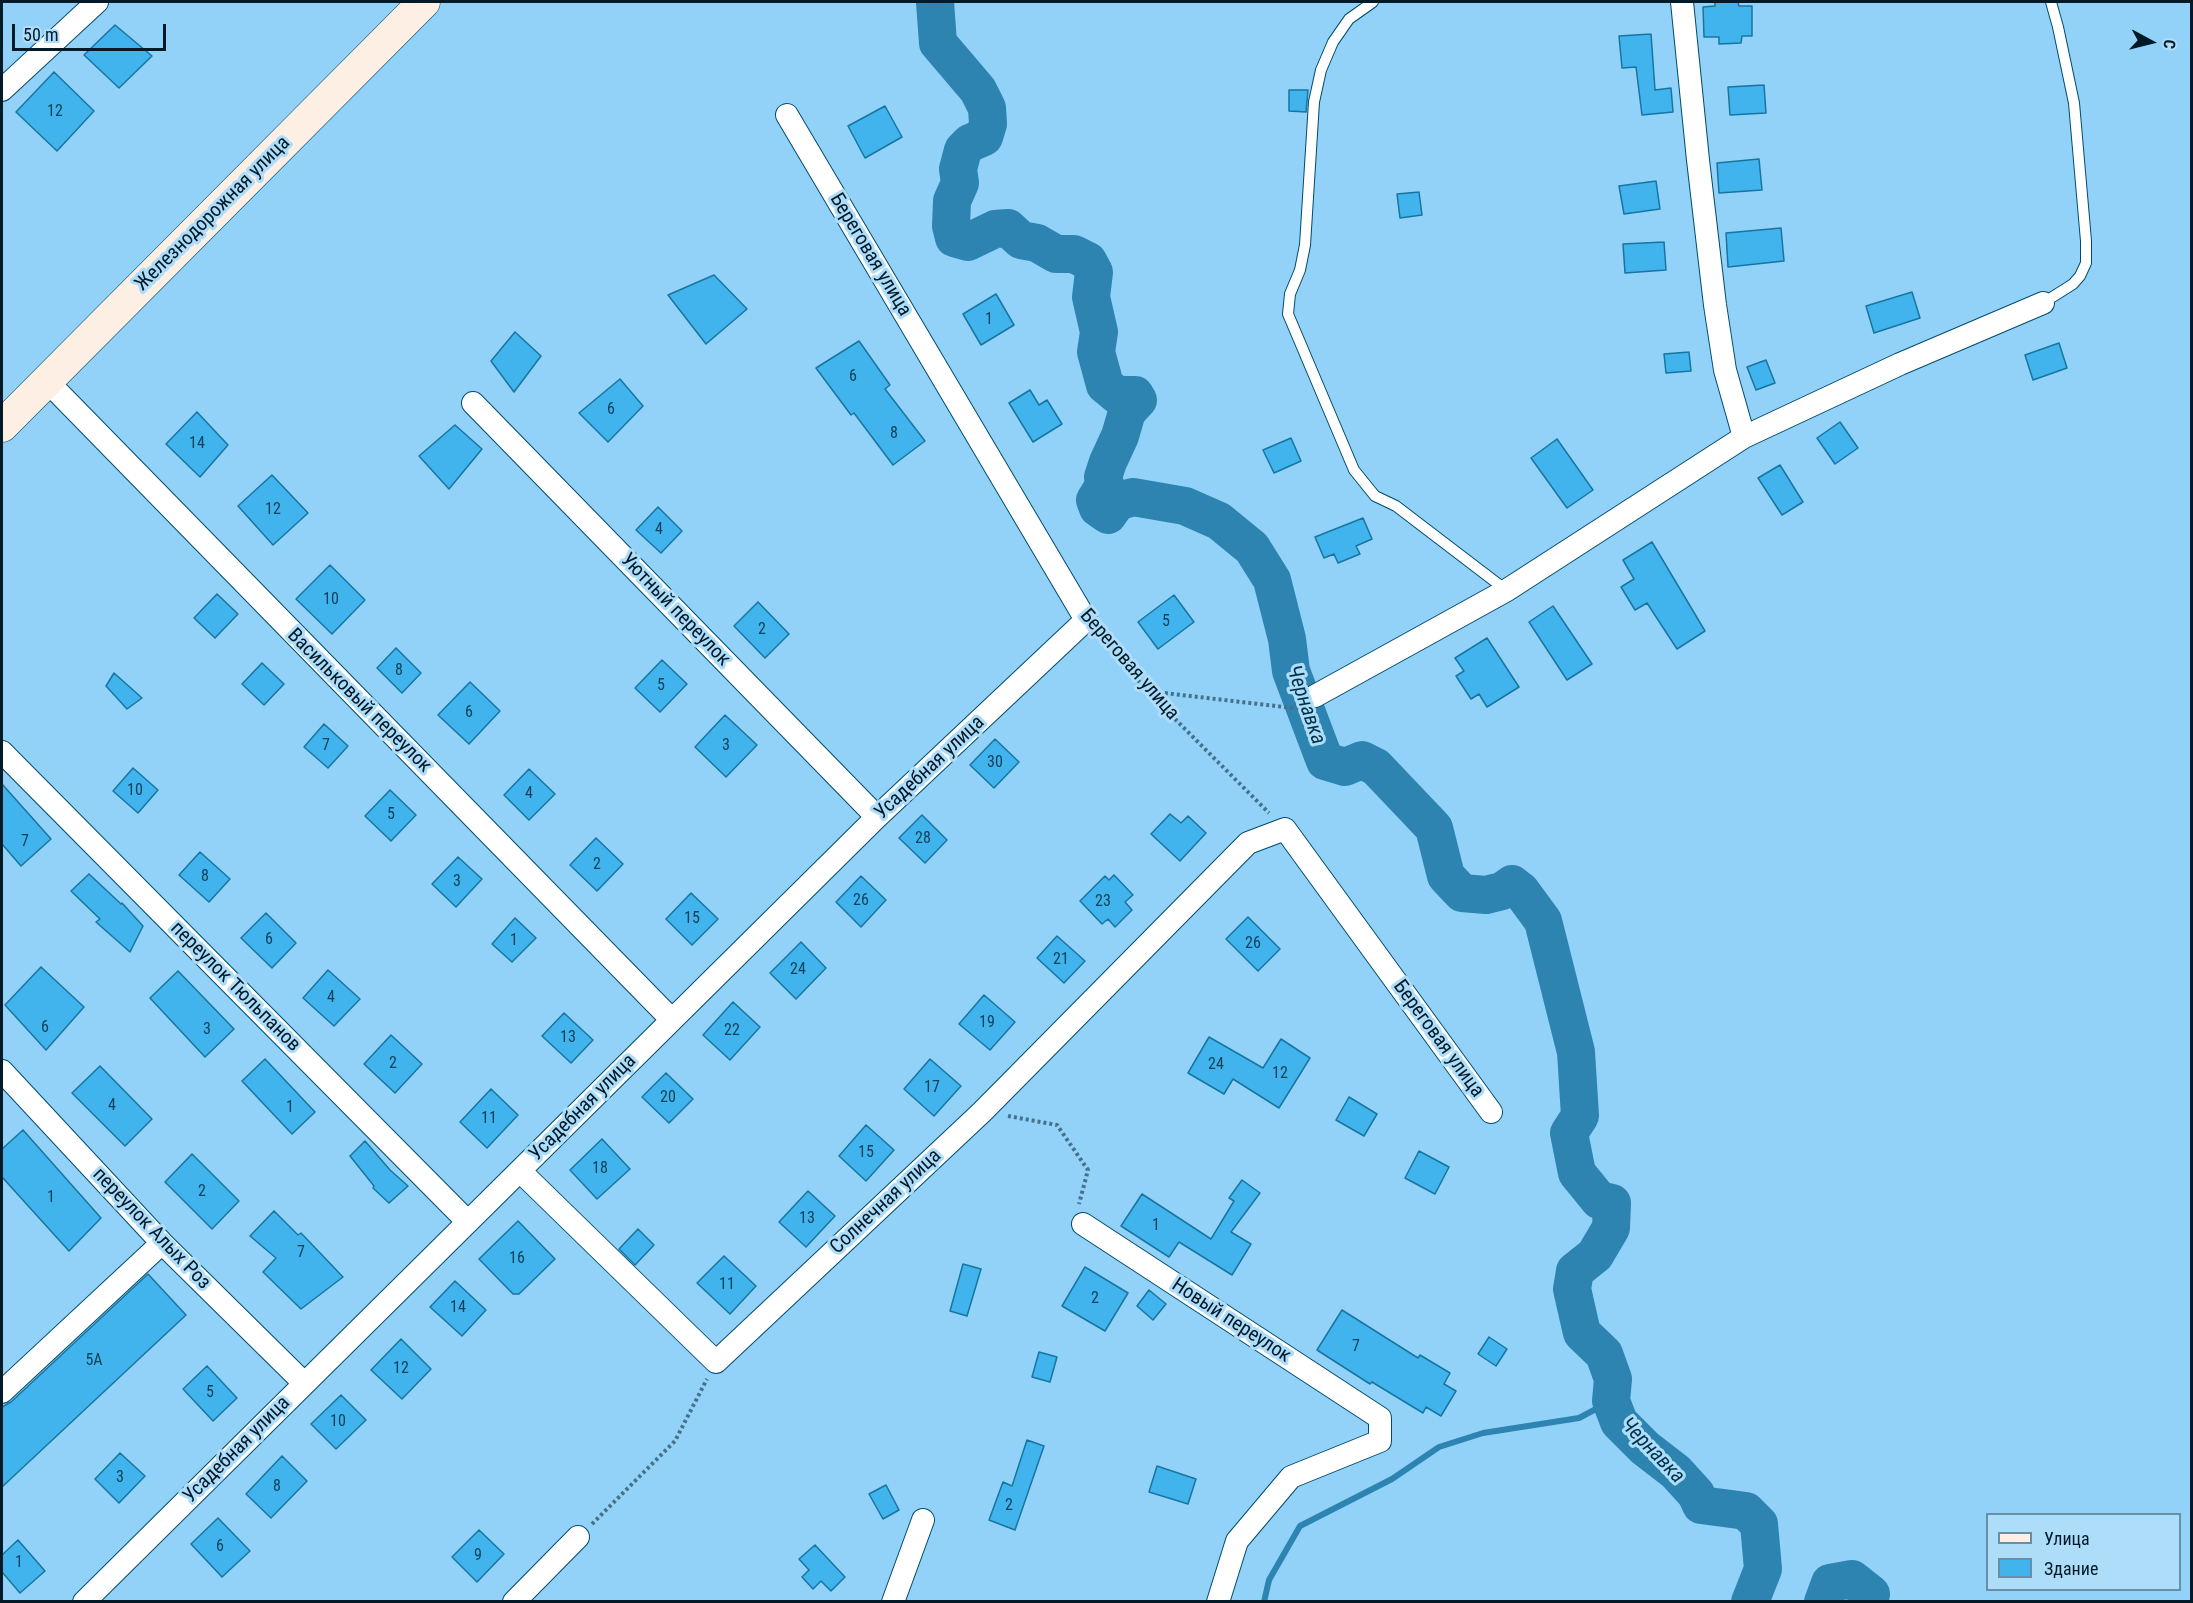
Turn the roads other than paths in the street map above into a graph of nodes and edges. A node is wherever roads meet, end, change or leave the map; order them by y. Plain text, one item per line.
1 (97, 2) edge
2 (424, 2) edge
3 (1373, 2) edge
4 (1682, 2) edge
5 (2051, 2) edge
6 (2, 90) edge
7 (787, 115) dead end
8 (2043, 303) joint
9 (46, 381) junction
10 (473, 403) dead end
11 (2, 426) edge
12 (1744, 437) junction
13 (1507, 590) junction
14 (1086, 620) joint
15 (1315, 696) dead end
16 (2, 752) edge
17 (877, 817) junction
18 (1285, 829) joint
19 (672, 1020) junction
20 (2, 1071) edge
21 (1491, 1112) dead end
22 (520, 1171) junction
23 (468, 1222) junction
24 (1083, 1224) road end
25 (162, 1243) junction
26 (304, 1383) junction
27 (2, 1392) edge
28 (923, 1520) dead end
29 (578, 1537) road end
30 (84, 1602) edge
31 (514, 1602) edge
32 (893, 1602) edge
33 (1218, 1602) edge

1 - 6 street
2 - 9 street, Железнодорожная улица
3 - 13 lane
4 - 12 street
5 - 8 lane
7 - 14 street, Береговая улица
8 - 12 street
9 - 11 street, Железнодорожная улица
9 - 19 street, Васильковый переулок
10 - 17 street, Уютный переулок
12 - 13 street
13 - 15 street
14 - 17 street, Усадебная улица
16 - 23 street, переулок Тюльпанов
17 - 19 street, Усадебная улица
18 - 21 street, Береговая улица
18 - 22 street, Солнечная улица
19 - 22 street, Усадебная улица
20 - 25 street, переулок Алых Роз
22 - 23 street, Усадебная улица
23 - 26 street, Усадебная улица
24 - 33 street, Новый переулок
25 - 26 street, переулок Алых Роз
25 - 27 street
26 - 30 street, Усадебная улица
28 - 32 street
29 - 31 street

